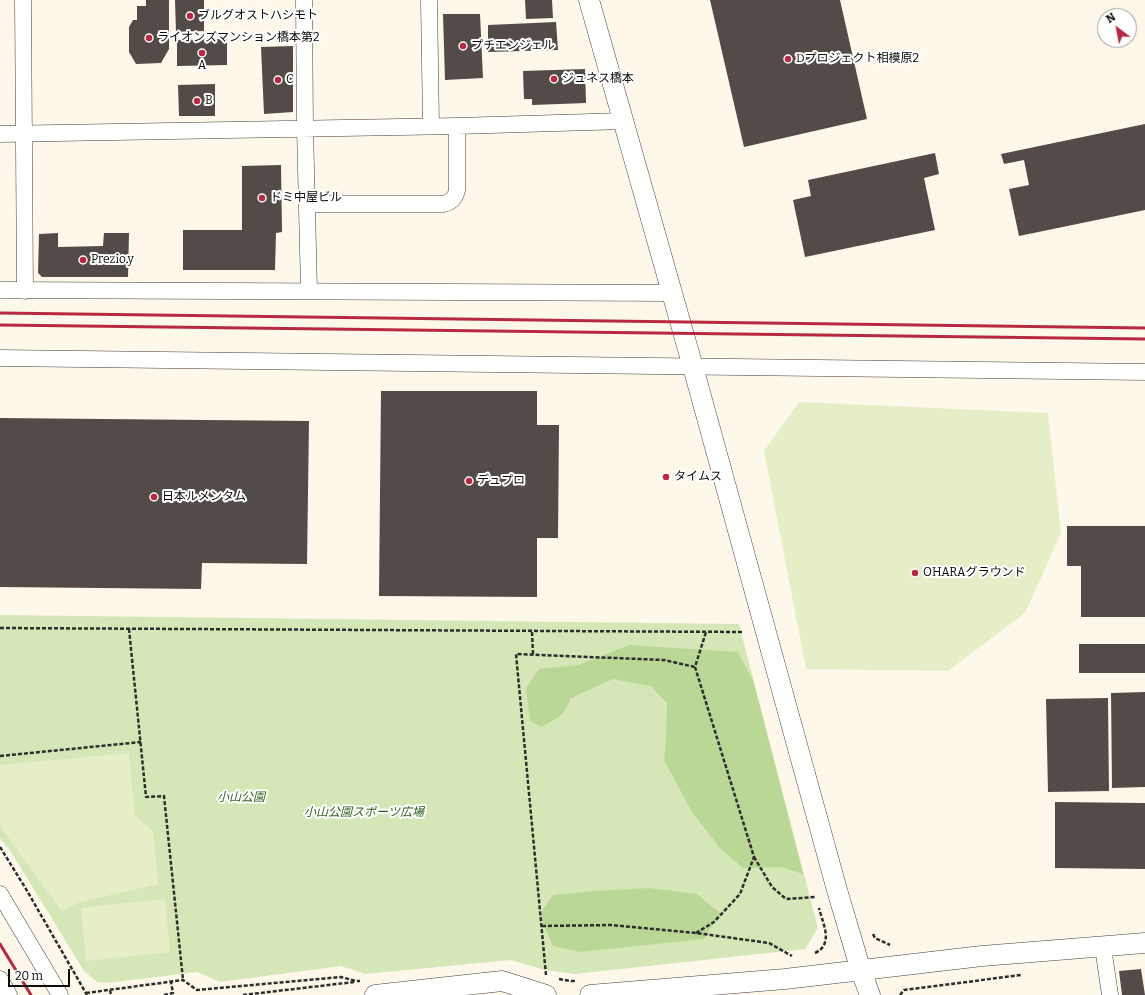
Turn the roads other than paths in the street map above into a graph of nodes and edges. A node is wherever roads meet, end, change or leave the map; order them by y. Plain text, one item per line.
1 (23, 0) edge
2 (304, 0) edge
3 (429, 0) edge
4 (589, 0) edge
5 (624, 121) junction
6 (431, 125) junction
7 (457, 126) junction
8 (305, 128) junction
9 (0, 134) edge
10 (24, 134) junction
11 (308, 204) junction
12 (0, 290) edge
13 (309, 290) junction
14 (25, 291) junction
15 (672, 293) junction
16 (0, 358) edge
17 (693, 367) junction
18 (1145, 372) edge
19 (0, 894) edge
20 (1145, 943) edge
21 (1103, 947) junction
22 (861, 971) junction
23 (0, 979) edge
24 (369, 988) edge
25 (584, 988) edge
26 (610, 994) edge
27 (9, 995) edge
28 (60, 995) edge
29 (546, 995) edge
30 (870, 995) edge
31 (1110, 995) edge

1 - 10 street
2 - 8 street
3 - 6 street
4 - 5 street
5 - 7 street
5 - 15 street
6 - 7 street
6 - 8 street
7 - 11 street
8 - 10 street
8 - 11 street
9 - 10 street
10 - 14 street
11 - 13 street
12 - 14 street
13 - 14 street
13 - 15 street
15 - 17 street
16 - 17 street
17 - 18 street
17 - 22 street
19 - 28 street
20 - 21 street
21 - 22 street
21 - 31 street
22 - 26 street
22 - 30 street
23 - 27 street
24 - 29 street
25 - 26 street

